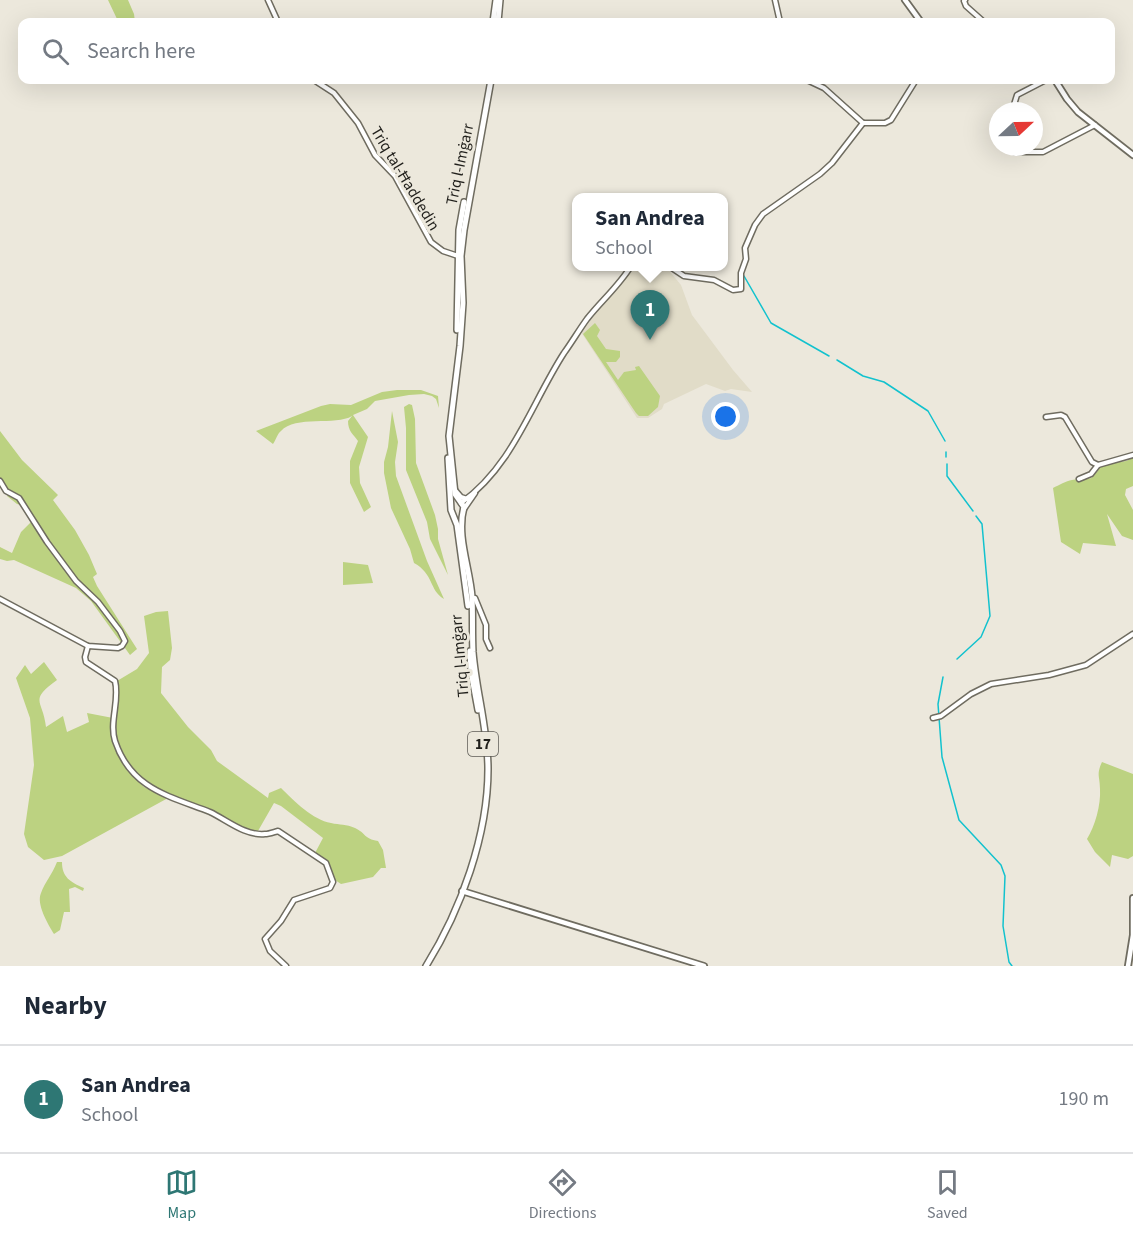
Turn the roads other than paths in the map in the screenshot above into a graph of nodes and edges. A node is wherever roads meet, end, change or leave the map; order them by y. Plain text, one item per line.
1 (268, 0) edge
2 (498, 0) edge
3 (775, 0) edge
4 (905, 0) edge
5 (965, 0) edge
6 (276, 18) edge
7 (496, 18) edge
8 (779, 18) edge
9 (918, 18) edge
10 (980, 18) edge
11 (320, 84) edge
12 (489, 84) edge
13 (489, 84) edge
14 (816, 84) edge
15 (914, 84) edge
16 (1038, 84) edge
17 (1058, 84) edge
18 (1015, 102) edge
19 (863, 123) junction
20 (1095, 125) junction
21 (1043, 152) edge
22 (1133, 155) edge
23 (458, 256) junction
24 (628, 271) edge
25 (676, 271) edge
26 (1046, 417) dead end
27 (1133, 455) edge
28 (1098, 465) junction
29 (1079, 479) dead end
30 (0, 481) edge
31 (479, 488) junction
32 (455, 489) junction
33 (467, 499) junction
34 (461, 502) junction
35 (452, 505) junction
36 (463, 512) junction
37 (453, 513) junction
38 (472, 598) junction
39 (0, 599) edge
40 (1133, 634) edge
41 (88, 647) junction
42 (490, 648) dead end
43 (933, 718) dead end
44 (462, 891) junction
45 (1133, 898) edge
46 (286, 966) edge
47 (424, 966) edge
48 (704, 966) edge
49 (1128, 966) edge

1 - 6 street
2 - 7 main road
3 - 8 street
4 - 9 street
5 - 10 street
11 - 23 street, Triq tal-Ħaddedin
12 - 23 main road, Triq l-Imġarr / 17
13 - 32 main road, Triq l-Imġarr / 17
14 - 19 street
15 - 19 street
16 - 18 street
17 - 20 street
19 - 25 street
20 - 21 street
20 - 22 street
23 - 35 main road, Triq l-Imġarr / 17
24 - 31 street
26 - 28 street
27 - 28 street
28 - 29 street
30 - 41 street
31 - 33 street
31 - 36 street
32 - 33 street
32 - 34 main road, Triq l-Imġarr / 17
33 - 34 street
34 - 35 main road
34 - 36 main road, Triq l-Imġarr / 17
35 - 37 main road, Triq l-Imġarr
36 - 37 main road
36 - 38 main road, Triq l-Imġarr / 17
37 - 47 main road, Triq l-Imġarr / 17
38 - 42 street
38 - 44 main road, Triq l-Imġarr / 17
39 - 41 street
40 - 43 street
41 - 46 street
44 - 47 main road, Triq l-Imġarr / 17
44 - 48 street
45 - 49 street

